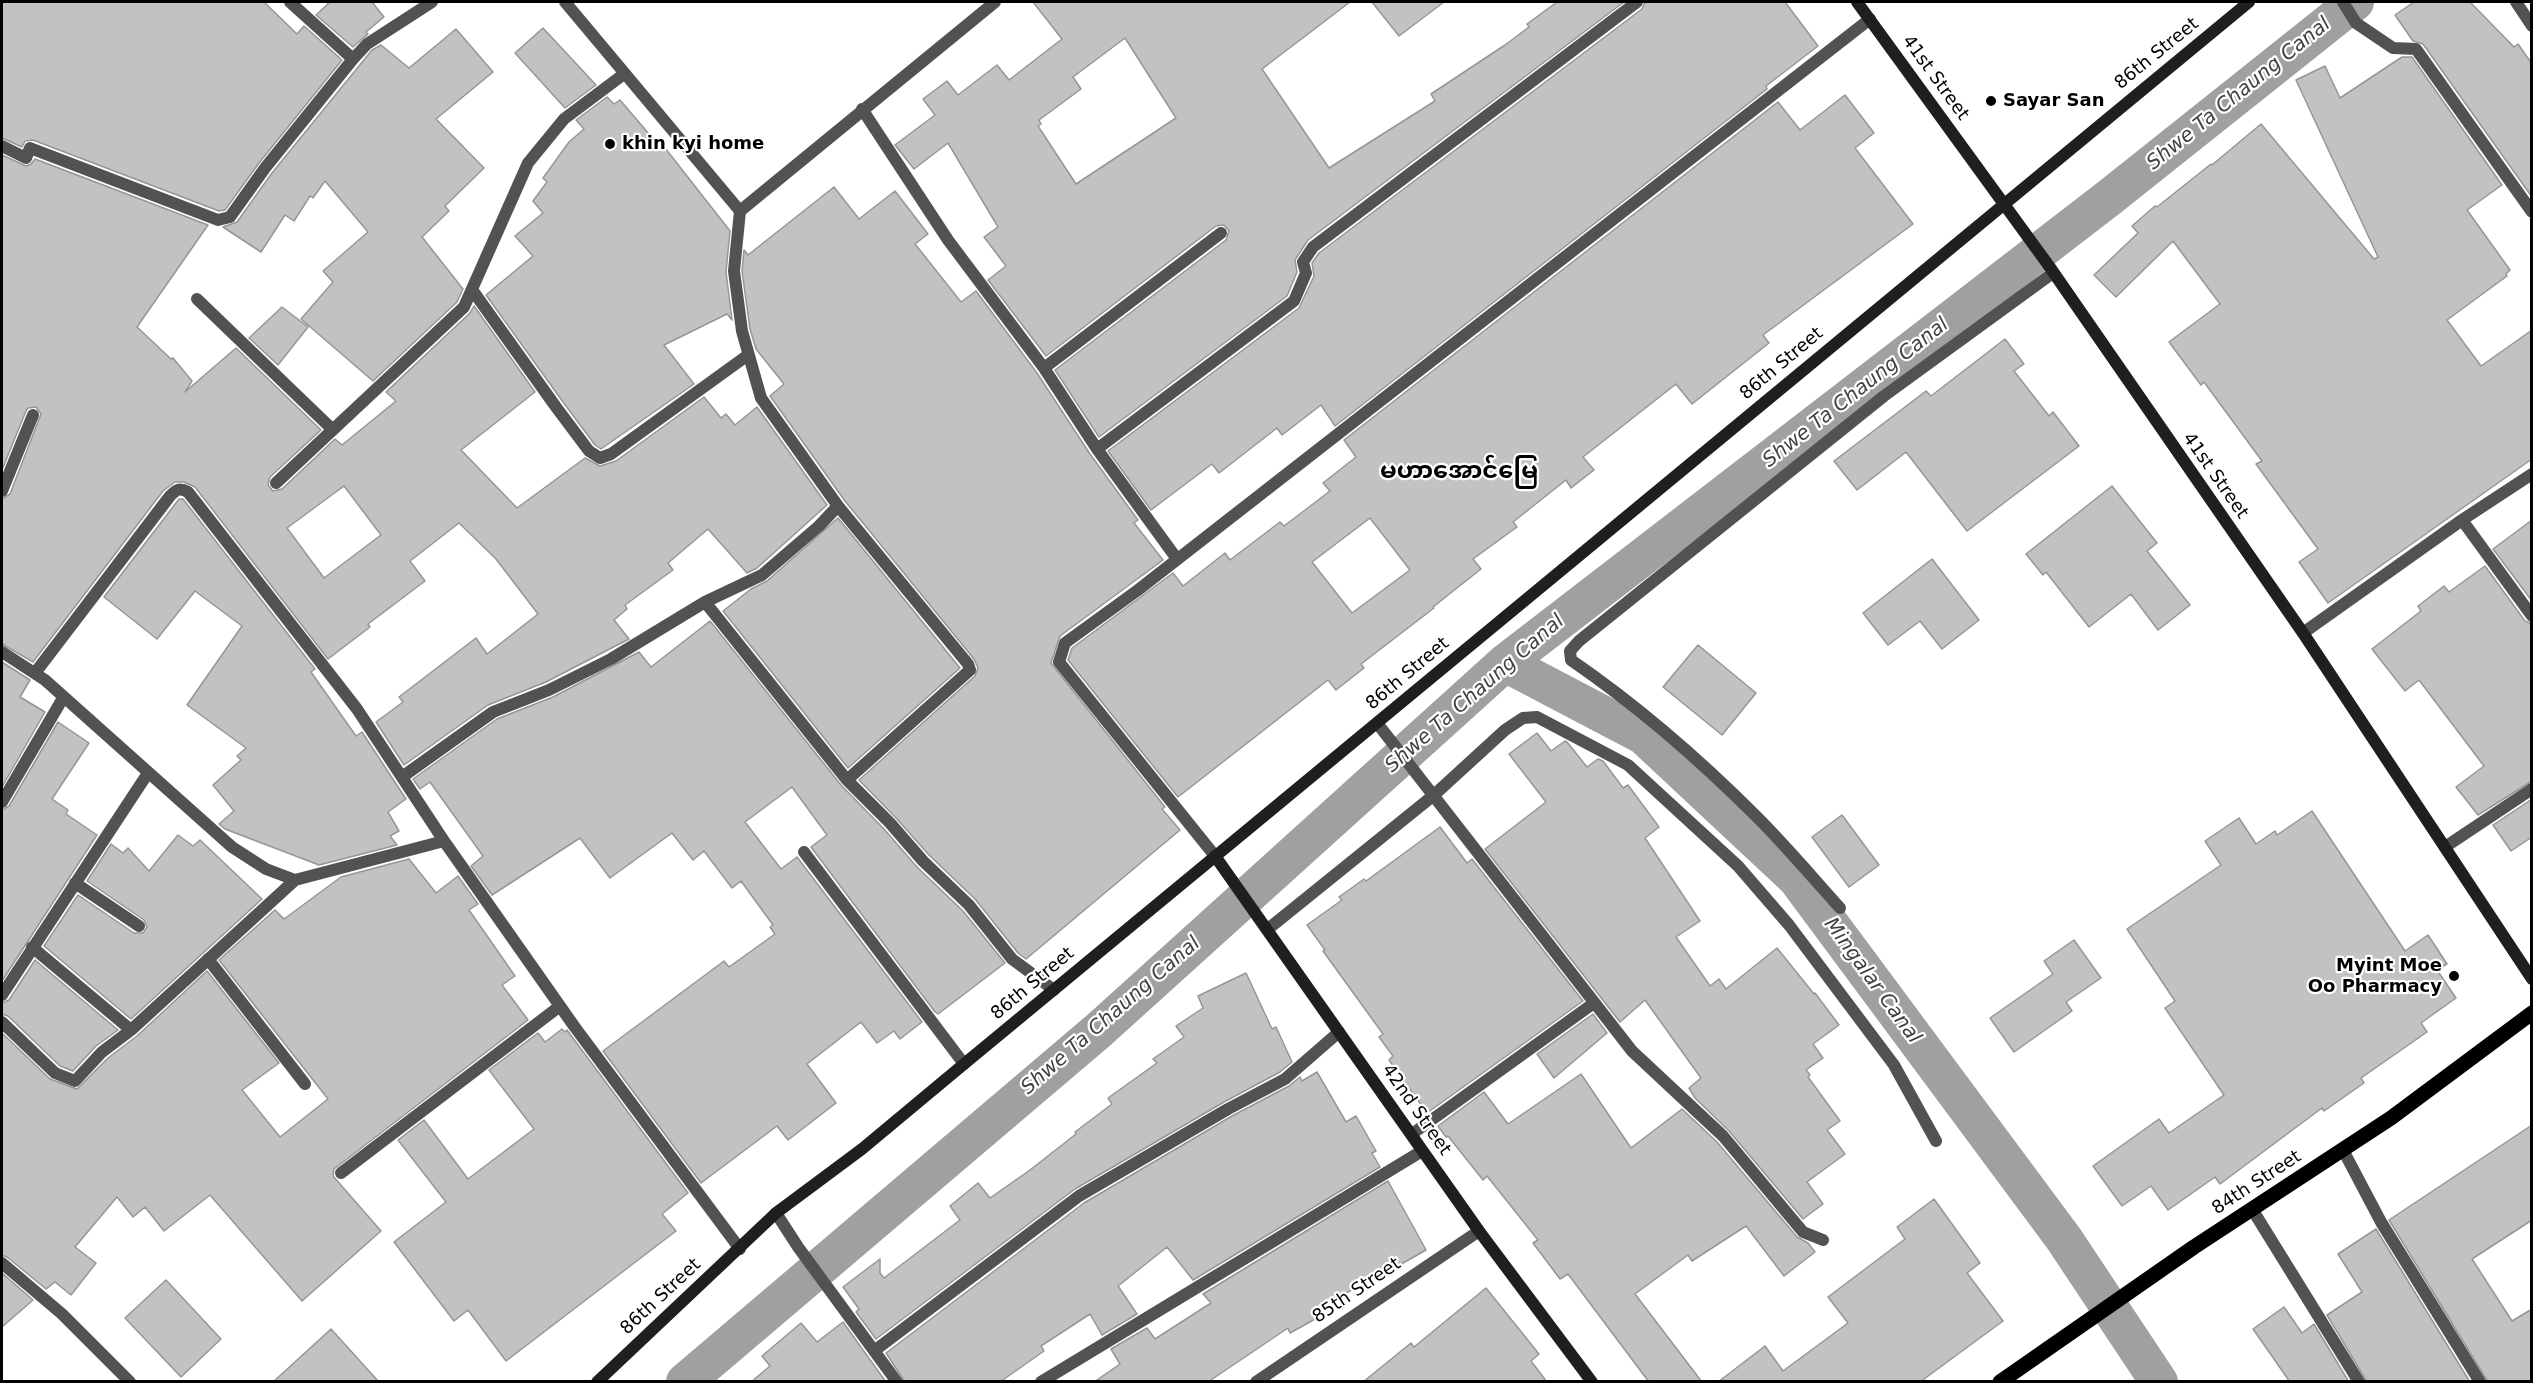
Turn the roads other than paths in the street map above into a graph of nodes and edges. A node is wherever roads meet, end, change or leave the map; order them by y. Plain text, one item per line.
1 (290, 2) edge
2 (432, 2) edge
3 (565, 2) edge
4 (995, 2) edge
5 (1637, 2) edge
6 (1857, 2) edge
7 (2249, 2) edge
8 (2343, 2) edge
9 (2516, 2) edge
10 (1870, 19) junction
11 (2532, 26) edge
12 (352, 59) junction
13 (624, 74) junction
14 (862, 109) junction
15 (2, 146) edge
16 (2004, 203) junction
17 (740, 211) junction
18 (2532, 212) edge
19 (1221, 233) dead end
20 (2051, 270) junction
21 (473, 291) junction
22 (197, 299) dead end
23 (748, 355) junction
24 (1044, 368) junction
25 (33, 415) dead end
26 (333, 430) junction
27 (1097, 448) junction
28 (2532, 474) edge
29 (276, 483) dead end
30 (2, 491) edge
31 (838, 506) junction
32 (2462, 520) junction
33 (1177, 559) junction
34 (705, 602) junction
35 (2532, 616) edge
36 (2303, 633) junction
37 (2, 652) edge
38 (35, 673) junction
39 (63, 698) junction
40 (1377, 723) junction
41 (148, 773) junction
42 (402, 777) junction
43 (847, 780) junction
44 (2532, 789) edge
45 (1434, 795) junction
46 (2, 802) edge
47 (444, 841) junction
48 (2445, 847) junction
49 (804, 852) dead end
50 (1215, 856) junction
51 (296, 880) junction
52 (75, 883) junction
53 (1840, 908) dead end
54 (139, 926) dead end
55 (1265, 926) junction
56 (32, 947) junction
57 (208, 959) junction
58 (2532, 979) edge
59 (1054, 990) junction
60 (2, 995) edge
61 (1593, 1003) junction
62 (560, 1006) junction
63 (2532, 1013) edge
64 (2, 1022) edge
65 (131, 1030) junction
66 (1339, 1032) junction
67 (964, 1064) junction
68 (305, 1084) dead end
69 (1412, 1134) junction
70 (1936, 1141) dead end
71 (1422, 1150) junction
72 (2343, 1150) junction
73 (341, 1173) dead end
74 (2252, 1209) junction
75 (776, 1213) junction
76 (1479, 1231) junction
77 (1823, 1240) dead end
78 (740, 1249) junction
79 (2, 1263) edge
80 (874, 1351) junction
81 (130, 1382) edge
82 (597, 1382) edge
83 (897, 1382) edge
84 (1041, 1382) edge
85 (1256, 1382) edge
86 (1592, 1382) edge
87 (2000, 1382) edge
88 (2359, 1382) edge
89 (2480, 1382) edge

1 - 12 street
2 - 12 street
3 - 13 street
4 - 14 street
5 - 27 street
6 - 10 main road, 41st Street
7 - 16 main road, 86th Street
8 - 18 street
9 - 11 street
10 - 16 main road, 41st Street
10 - 33 street
12 - 15 street
13 - 17 street
13 - 21 street
14 - 17 street
14 - 24 street
16 - 20 main road, 41st Street
16 - 40 main road, 86th Street
17 - 23 street
19 - 24 street
20 - 36 main road, 41st Street
20 - 53 street
21 - 23 street
21 - 26 street
22 - 26 street
23 - 31 street
24 - 27 street
25 - 30 street
26 - 29 street
27 - 33 street
28 - 32 street
31 - 34 street
31 - 43 street
32 - 35 street
32 - 36 street
33 - 50 street
34 - 42 street
34 - 43 street
36 - 48 main road, 41st Street
37 - 38 street
38 - 39 street
38 - 42 street
39 - 41 street
39 - 46 street
40 - 45 street
40 - 50 main road, 86th Street
41 - 51 street
41 - 52 street
42 - 47 street
43 - 59 street
44 - 48 street
45 - 55 street
45 - 61 street
45 - 70 street
47 - 51 street
47 - 62 street
48 - 58 main road, 41st Street
49 - 67 street
50 - 55 main road, 42nd Street
50 - 59 main road, 86th Street
51 - 57 street
52 - 54 street
52 - 56 street
55 - 66 main road, 42nd Street
56 - 60 street
56 - 65 street
57 - 65 street
57 - 68 street
59 - 67 main road, 86th Street
61 - 69 street
61 - 77 street
62 - 73 street
62 - 78 street
63 - 72 main road, 84th Street
64 - 65 street
66 - 69 main road, 42nd Street
66 - 80 street
67 - 75 main road, 86th Street
69 - 71 main road, 42nd Street
71 - 76 main road, 42nd Street
71 - 84 street
72 - 74 main road, 84th Street
72 - 89 street
74 - 87 main road, 84th Street
74 - 88 street
75 - 78 main road, 86th Street
75 - 80 street
76 - 85 street, 85th Street
76 - 86 main road, 42nd Street
78 - 82 main road, 86th Street
79 - 81 street
80 - 83 street

